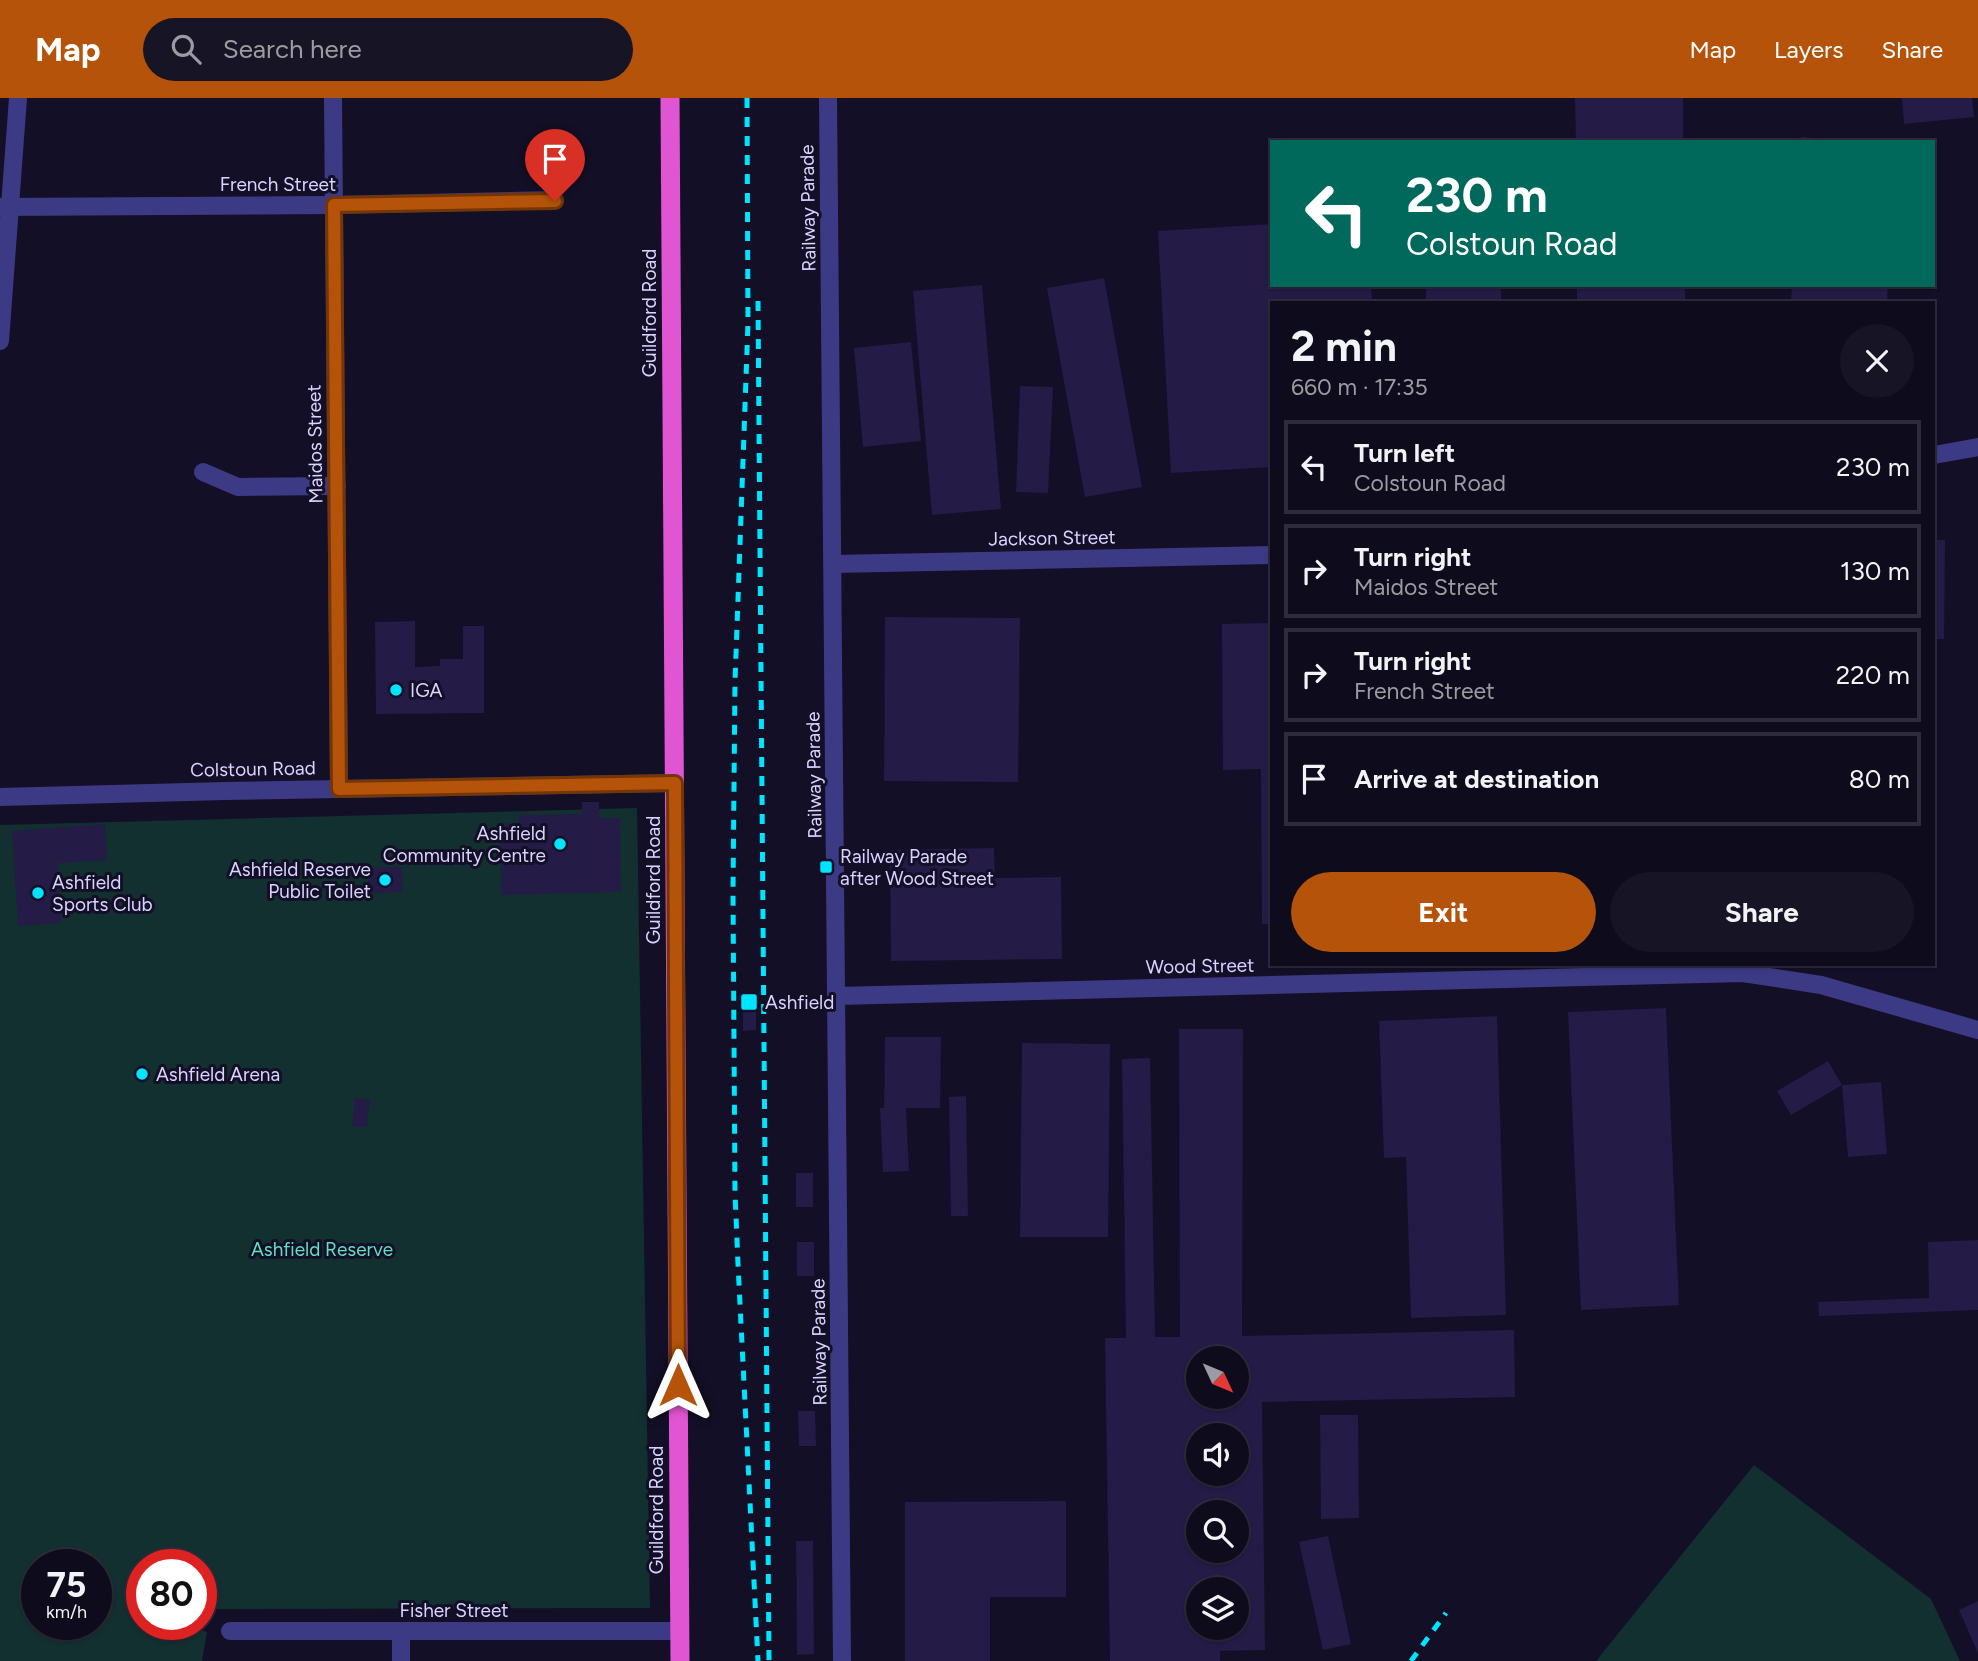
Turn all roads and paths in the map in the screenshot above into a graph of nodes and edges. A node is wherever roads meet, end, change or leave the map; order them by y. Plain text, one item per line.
1 (18, 98) edge
2 (333, 98) edge
3 (670, 98) edge
4 (828, 98) edge
5 (555, 201) dead end
6 (334, 205) junction
7 (5, 207) edge
8 (0, 341) edge
9 (1978, 447) edge
10 (1935, 455) edge
11 (203, 472) dead end
12 (337, 486) junction
13 (1270, 555) edge
14 (833, 564) junction
15 (675, 783) junction
16 (339, 789) junction
17 (0, 797) edge
18 (836, 996) junction
19 (1978, 1030) edge
20 (230, 1631) dead end
21 (401, 1631) junction
22 (679, 1632) junction
23 (401, 1661) edge
24 (680, 1661) edge
25 (842, 1661) edge

1 - 7 street
2 - 6 street, Maidos Street
3 - 15 highway, Guildford Road
4 - 14 street, Railway Parade
5 - 6 street, French Street
6 - 7 street, French Street
6 - 12 street, Maidos Street
7 - 8 street
9 - 10 street
11 - 12 street
12 - 16 street, Maidos Street
13 - 14 street, Jackson Street
14 - 18 street, Railway Parade
15 - 16 street, Colstoun Road
15 - 22 highway, Guildford Road
16 - 17 street, Colstoun Road
18 - 19 street, Wood Street
18 - 25 street, Railway Parade
20 - 21 street, Fisher Street
21 - 22 street, Fisher Street
21 - 23 street
22 - 24 highway, Guildford Road

